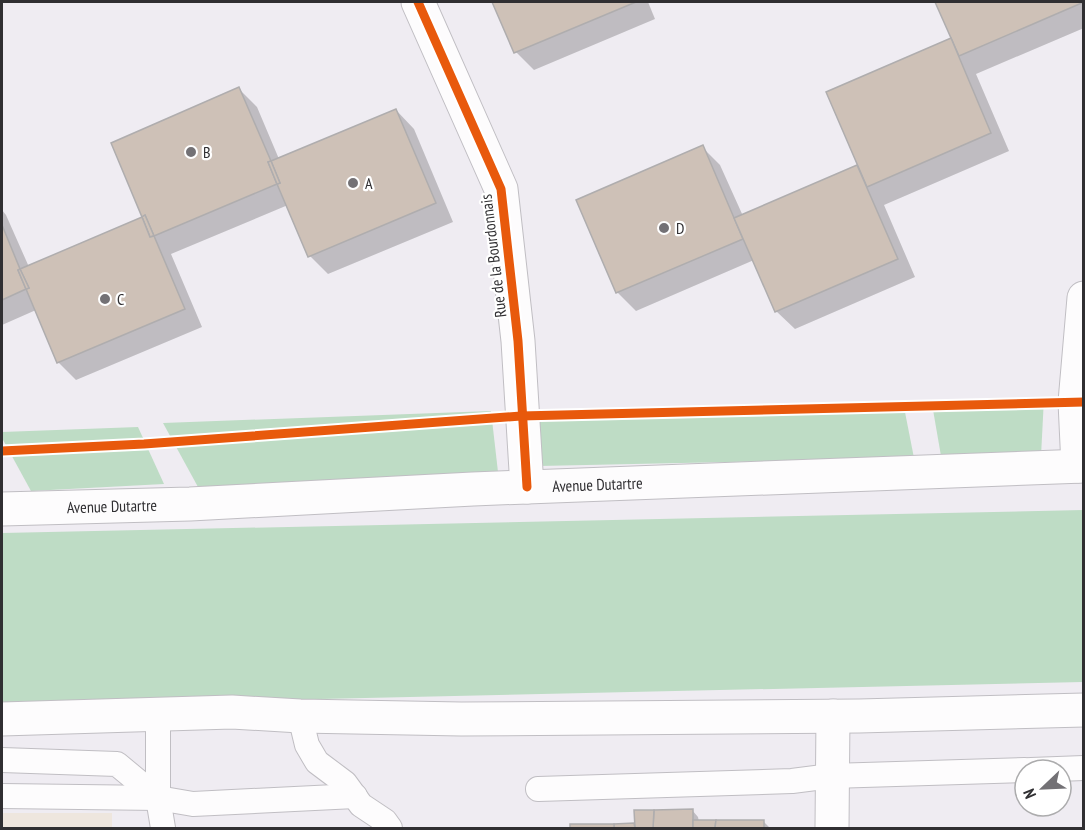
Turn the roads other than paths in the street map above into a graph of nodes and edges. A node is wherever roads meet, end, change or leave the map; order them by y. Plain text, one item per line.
1 (418, 2) edge
2 (1083, 298) edge
3 (1081, 466) edge
4 (527, 487) junction
5 (2, 509) edge
6 (1083, 710) edge
7 (158, 714) junction
8 (300, 716) junction
9 (833, 716) junction
10 (2, 719) edge
11 (2, 760) edge
12 (1013, 770) edge
13 (831, 776) junction
14 (538, 789) dead end
15 (2, 796) edge
16 (355, 796) junction
17 (158, 798) junction
18 (163, 828) edge
19 (390, 828) edge
20 (832, 828) edge

1 - 4 main road, Rue de la Bourdonnais
2 - 3 main road
3 - 4 main road, Avenue Dutartre
4 - 5 main road, Avenue Dutartre
6 - 9 main road
7 - 8 main road
7 - 10 main road
7 - 17 lane
8 - 9 main road
8 - 16 lane
9 - 13 main road
11 - 17 lane
12 - 13 lane
13 - 14 lane
13 - 20 main road
15 - 17 lane
16 - 17 lane
16 - 19 lane
17 - 18 lane

